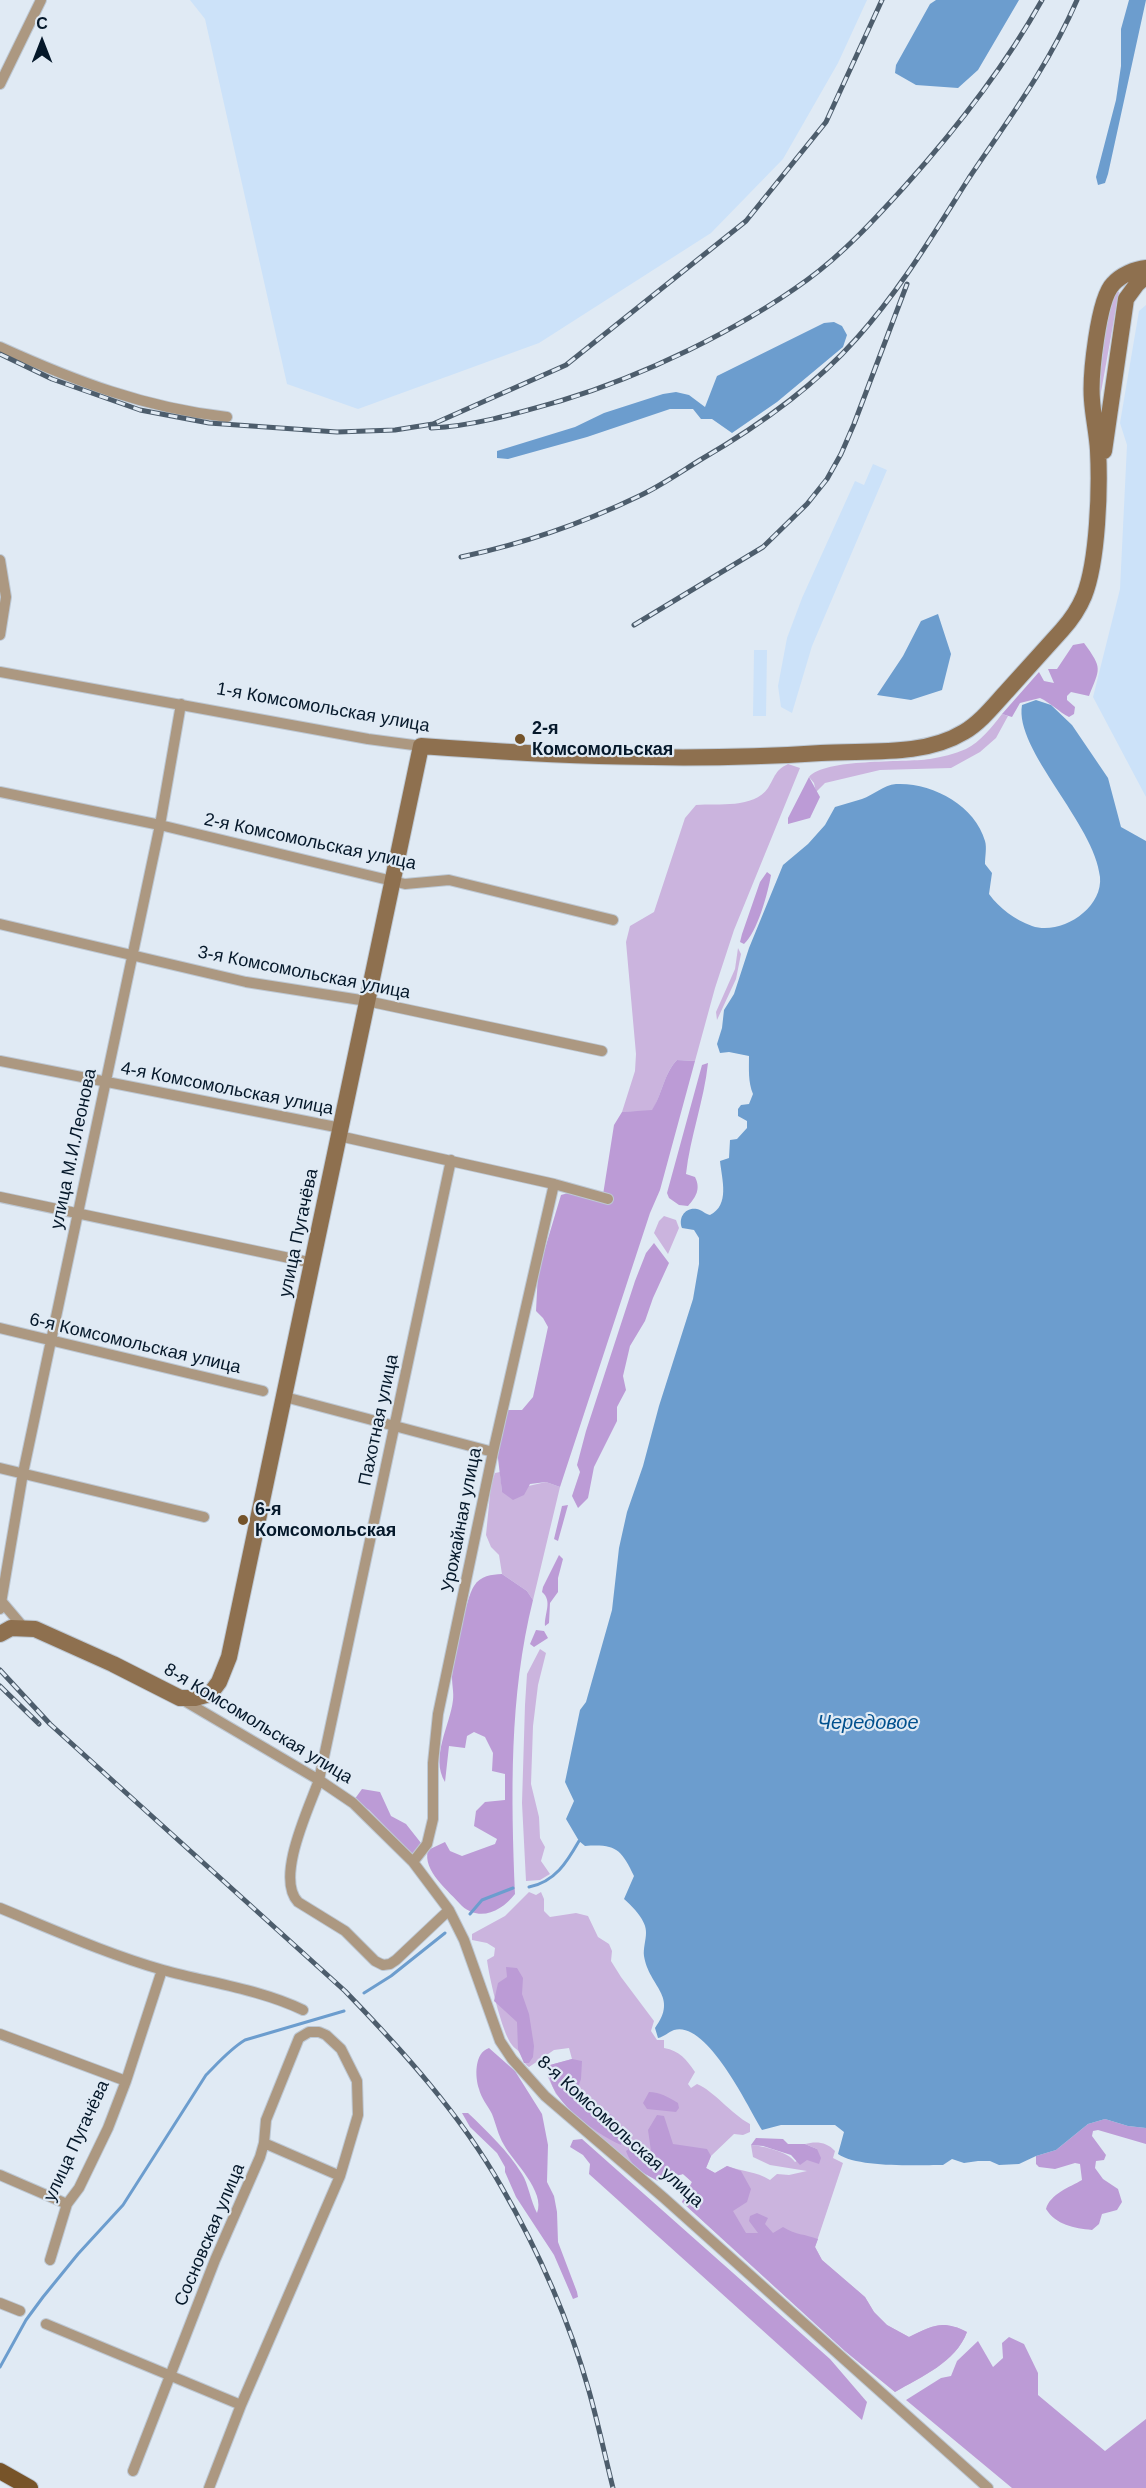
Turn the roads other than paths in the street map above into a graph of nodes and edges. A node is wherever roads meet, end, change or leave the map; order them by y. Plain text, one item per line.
1 (41, 0) edge
2 (1, 77) edge
3 (1146, 268) edge
4 (1146, 276) edge
5 (0, 347) edge
6 (227, 417) dead end
7 (1097, 497) junction
8 (0, 560) edge
9 (0, 635) edge
10 (0, 672) edge
11 (181, 704) junction
12 (421, 746) junction
13 (0, 792) edge
14 (160, 825) junction
15 (392, 881) junction
16 (613, 920) dead end
17 (0, 924) edge
18 (132, 955) junction
19 (367, 1000) junction
20 (602, 1051) dead end
21 (0, 1061) edge
22 (106, 1082) junction
23 (340, 1132) junction
24 (450, 1160) junction
25 (554, 1184) junction
26 (0, 1197) edge
27 (608, 1199) dead end
28 (77, 1214) junction
29 (312, 1263) junction
30 (0, 1329) edge
31 (51, 1341) junction
32 (263, 1391) dead end
33 (285, 1397) junction
34 (394, 1427) junction
35 (493, 1452) junction
36 (0, 1468) edge
37 (23, 1473) junction
38 (204, 1516) dead end
39 (1, 1606) edge
40 (24, 1628) junction
41 (0, 1634) edge
42 (0, 1643) edge
43 (210, 1694) junction
44 (180, 1698) junction
45 (218, 1720) junction
46 (319, 1780) junction
47 (413, 1862) junction
48 (0, 1908) edge
49 (449, 1910) junction
50 (162, 1970) junction
51 (303, 2010) dead end
52 (0, 2034) edge
53 (126, 2081) junction
54 (264, 2144) junction
55 (0, 2175) edge
56 (340, 2176) junction
57 (68, 2204) junction
58 (50, 2260) dead end
59 (0, 2303) edge
60 (20, 2311) dead end
61 (46, 2324) dead end
62 (171, 2377) junction
63 (241, 2405) junction
64 (0, 2471) edge
65 (133, 2471) dead end
66 (30, 2488) edge
67 (209, 2488) edge
68 (988, 2488) edge

1 - 2 street
3 - 7 main road
4 - 7 main road
5 - 6 street
7 - 12 main road, 1-я Комсомольская улица
8 - 9 street
10 - 11 street, 1-я Комсомольская улица
11 - 12 street, 1-я Комсомольская улица
11 - 14 street, улица М.И.Леонова
12 - 15 main road, улица Пугачёва
13 - 14 street, 2-я Комсомольская улица
14 - 15 street, 2-я Комсомольская улица
14 - 18 street, улица М.И.Леонова
15 - 16 street, 2-я Комсомольская улица
15 - 19 main road, улица Пугачёва
17 - 18 street, 3-я Комсомольская улица
18 - 19 street, 3-я Комсомольская улица
18 - 22 street, улица М.И.Леонова
19 - 20 street, 3-я Комсомольская улица
19 - 23 main road, улица Пугачёва
21 - 22 street, 4-я Комсомольская улица
22 - 23 street, 4-я Комсомольская улица
22 - 28 street, улица М.И.Леонова
23 - 24 street, 4-я Комсомольская улица
23 - 29 main road, улица Пугачёва
24 - 25 street, 4-я Комсомольская улица
24 - 34 street, Пахотная улица
25 - 27 street, 4-я Комсомольская улица
25 - 35 street, Урожайная улица
26 - 28 street
28 - 29 street
28 - 31 street, улица М.И.Леонова
29 - 33 main road, улица Пугачёва
30 - 31 street, 6-я Комсомольская улица
31 - 32 street, 6-я Комсомольская улица
31 - 37 street, улица М.И.Леонова
33 - 34 street
33 - 43 main road, улица Пугачёва
34 - 35 street
34 - 46 street, Пахотная улица
35 - 47 street, Урожайная улица
36 - 37 street
37 - 38 street
37 - 39 street, улица М.И.Леонова
39 - 40 street, улица М.И.Леонова
40 - 41 main road
40 - 42 main road
40 - 44 main road, 8-я Комсомольская улица
43 - 44 main road
43 - 45 street
44 - 45 street, 8-я Комсомольская улица
45 - 46 street, 8-я Комсомольская улица
46 - 47 street, 8-я Комсомольская улица
46 - 49 street, Пахотная улица
47 - 49 street, 8-я Комсомольская улица
48 - 50 street
49 - 68 street, 8-я Комсомольская улица
50 - 51 street
50 - 53 street, улица Пугачёва
52 - 53 street
53 - 57 street, улица Пугачёва
54 - 56 street
54 - 56 street, Сосновская улица
54 - 62 street, Сосновская улица
55 - 57 street
56 - 63 street
57 - 58 street, улица Пугачёва
59 - 60 street
61 - 62 street
62 - 63 street
62 - 65 street, Сосновская улица
63 - 67 street
64 - 66 main road

